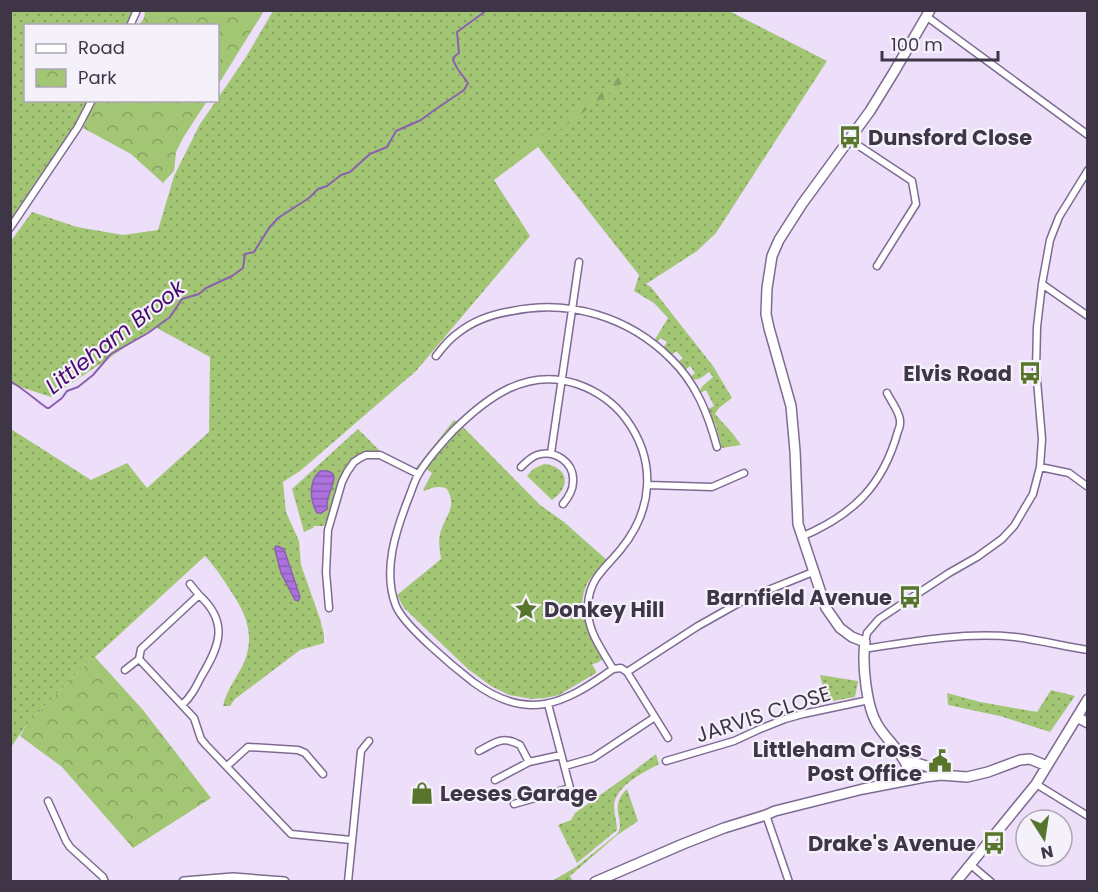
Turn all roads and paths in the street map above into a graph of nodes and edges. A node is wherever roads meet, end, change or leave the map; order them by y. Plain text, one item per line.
1 (137, 10) edge
2 (928, 13) edge
3 (131, 24) edge
4 (91, 102) edge
5 (1088, 135) edge
6 (850, 140) junction
7 (1088, 170) edge
8 (10, 228) edge
9 (579, 262) dead end
10 (877, 266) dead end
11 (1042, 284) junction
12 (572, 309) junction
13 (1088, 316) edge
14 (436, 356) dead end
15 (562, 380) junction
16 (887, 393) dead end
17 (717, 447) dead end
18 (551, 453) junction
19 (521, 466) dead end
20 (1040, 467) junction
21 (744, 473) dead end
22 (418, 474) junction
23 (648, 485) junction
24 (1088, 487) edge
25 (563, 504) dead end
26 (801, 537) junction
27 (813, 572) junction
28 (190, 584) dead end
29 (199, 595) junction
30 (328, 608) dead end
31 (865, 646) junction
32 (1088, 650) edge
33 (140, 659) junction
34 (613, 669) junction
35 (125, 670) dead end
36 (627, 672) junction
37 (1088, 699) edge
38 (869, 700) junction
39 (548, 704) junction
40 (182, 705) junction
41 (656, 717) junction
42 (1077, 717) junction
43 (1088, 723) edge
44 (668, 738) dead end
45 (369, 741) dead end
46 (479, 751) dead end
47 (561, 755) junction
48 (666, 761) dead end
49 (529, 762) junction
50 (905, 762) junction
51 (227, 766) junction
52 (565, 766) junction
53 (1047, 766) junction
54 (323, 774) dead end
55 (941, 775) junction
56 (495, 780) dead end
57 (911, 780) junction
58 (1036, 784) junction
59 (570, 788) junction
60 (573, 800) dead end
61 (48, 801) dead end
62 (514, 804) dead end
63 (766, 815) junction
64 (1088, 816) edge
65 (351, 840) junction
66 (971, 865) junction
67 (233, 880) edge
68 (597, 881) edge
69 (105, 882) edge
70 (184, 882) edge
71 (284, 882) edge
72 (348, 882) edge
73 (789, 882) edge
74 (956, 882) edge
75 (991, 882) edge

1 - 3 street
2 - 5 street
2 - 6 street
4 - 8 street
6 - 10 street
6 - 26 street
7 - 11 street
9 - 12 street
11 - 13 street
11 - 20 street
12 - 14 street
12 - 15 street
12 - 17 street
15 - 18 street
15 - 22 street
15 - 23 street
16 - 26 street
18 - 19 street
18 - 25 street
20 - 24 street
20 - 31 street
21 - 23 street
22 - 30 street
22 - 39 street
23 - 34 street
26 - 27 street
27 - 31 street
27 - 36 street
28 - 29 street
29 - 33 street
29 - 40 street
31 - 32 street
31 - 38 street
33 - 35 street
33 - 40 street
34 - 36 street
34 - 39 street
36 - 41 street
37 - 42 street
38 - 48 street, JARVIS CLOSE
38 - 50 street
39 - 47 street
40 - 51 street
41 - 44 street
41 - 52 street
42 - 43 street
42 - 53 street
45 - 65 street
46 - 49 street
47 - 49 street
47 - 52 street
49 - 56 street
50 - 55 street
50 - 57 street
51 - 54 street
51 - 65 street
52 - 59 street
53 - 55 street
53 - 58 street
55 - 57 street
57 - 63 street
58 - 64 street
58 - 66 street
59 - 60 street
59 - 62 street
61 - 69 street
63 - 68 street
63 - 73 street
65 - 72 street
66 - 74 street
66 - 75 street
67 - 70 street
67 - 71 street

